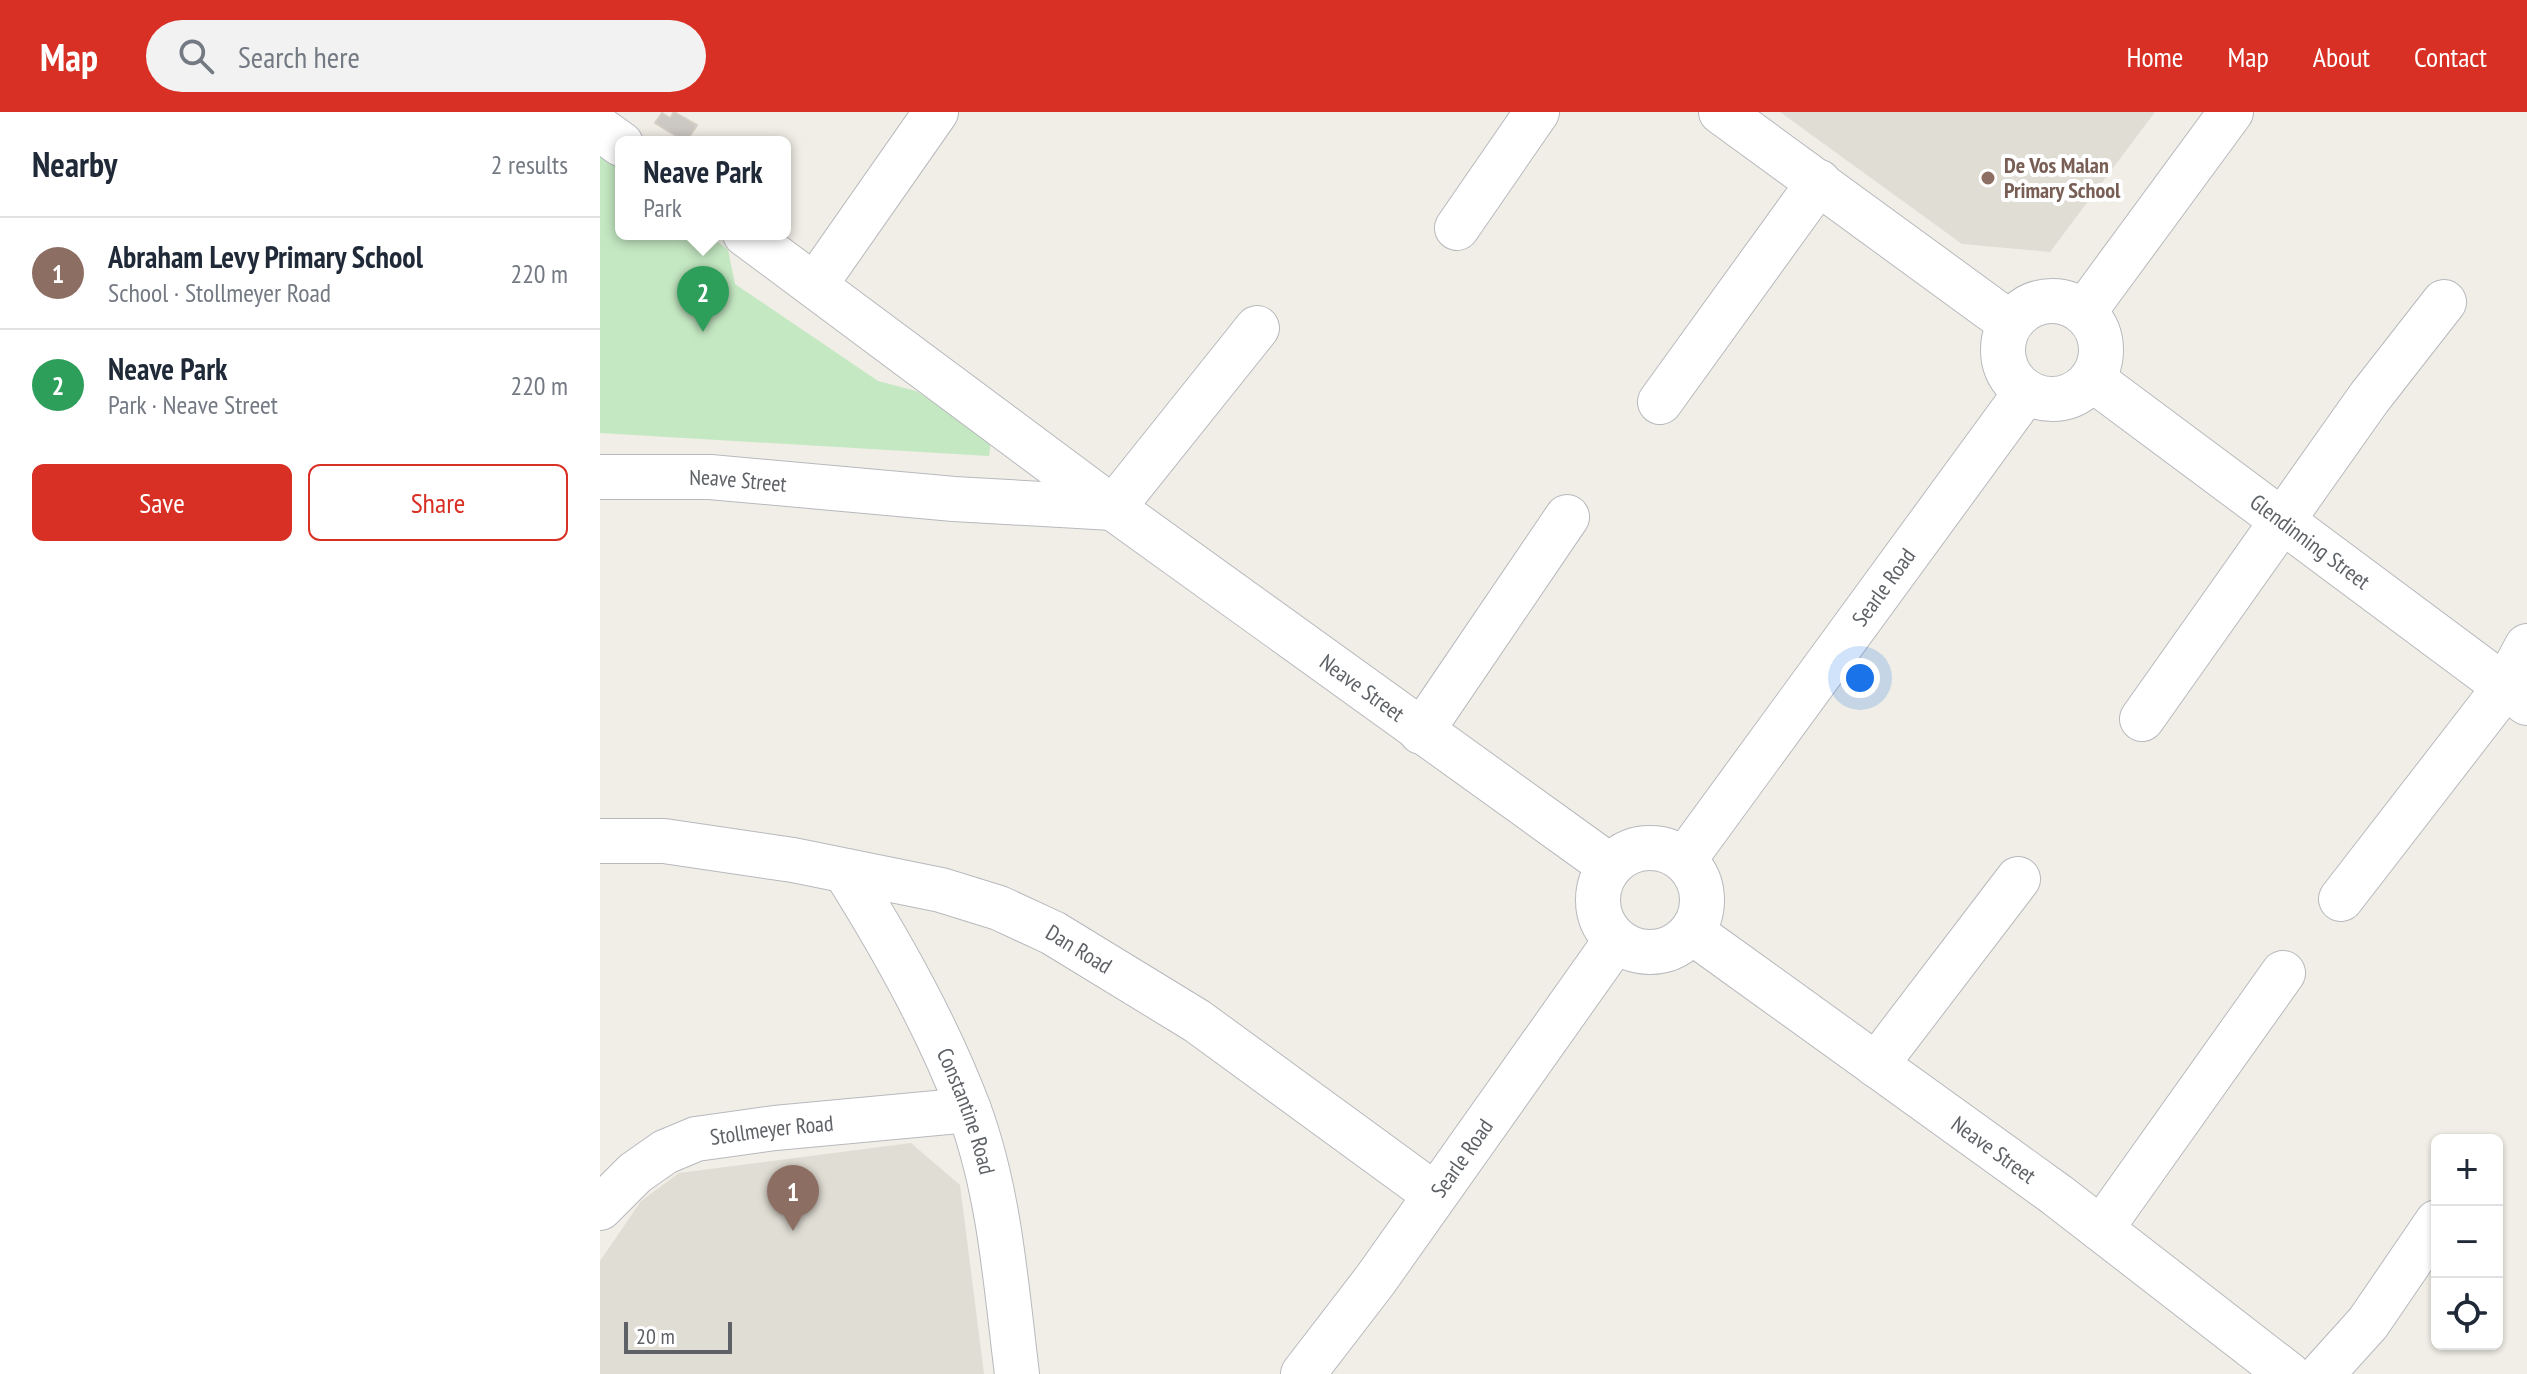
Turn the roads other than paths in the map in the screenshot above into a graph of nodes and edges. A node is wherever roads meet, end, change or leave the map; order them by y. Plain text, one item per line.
1 (936, 112) edge
2 (1537, 112) edge
3 (1721, 112) edge
4 (2231, 112) edge
5 (1819, 182) junction
6 (1457, 228) dead end
7 (753, 240) edge
8 (815, 285) junction
9 (2444, 302) dead end
10 (2084, 312) junction
11 (2010, 323) junction
12 (1257, 328) dead end
13 (2092, 379) junction
14 (2026, 392) junction
15 (1660, 402) dead end
16 (600, 477) edge
17 (1113, 508) junction
18 (1567, 517) dead end
19 (2282, 521) junction
20 (2527, 646) edge
21 (2516, 695) edge
22 (2142, 719) dead end
23 (1421, 732) junction
24 (600, 841) edge
25 (1684, 860) junction
26 (1610, 866) junction
27 (845, 871) junction
28 (2018, 879) dead end
29 (2341, 899) dead end
30 (1692, 932) junction
31 (1616, 940) junction
32 (2283, 973) dead end
33 (1876, 1065) junction
34 (969, 1110) junction
35 (1434, 1194) junction
36 (600, 1208) edge
37 (2101, 1229) junction
38 (2431, 1231) edge
39 (1017, 1374) edge
40 (1303, 1374) edge
41 (2288, 1374) edge
42 (2322, 1374) edge

1 - 8 street
2 - 6 street
3 - 5 street
4 - 10 street
5 - 11 street
5 - 15 street
7 - 8 street, Neave Street
8 - 17 street, Neave Street
9 - 19 street
10 - 11 street
10 - 13 street
11 - 14 street
12 - 17 street
13 - 14 street
13 - 19 street, Glendinning Street
14 - 25 street, Searle Road
16 - 17 street, Neave Street
17 - 23 street, Neave Street
18 - 23 street
19 - 21 street, Glendinning Street
19 - 22 street
20 - 21 street
21 - 29 street
23 - 26 street, Neave Street
24 - 27 street, Dan Road
25 - 26 street
25 - 30 street
26 - 31 street
27 - 34 street, Constantine Road
27 - 35 street, Dan Road
28 - 33 street
30 - 31 street
30 - 33 street, Neave Street
31 - 35 street, Searle Road
32 - 37 street
33 - 37 street, Neave Street
34 - 36 street, Stollmeyer Road
34 - 39 street, Constantine Road
35 - 40 street, Searle Road
37 - 41 street, Neave Street
38 - 42 street

